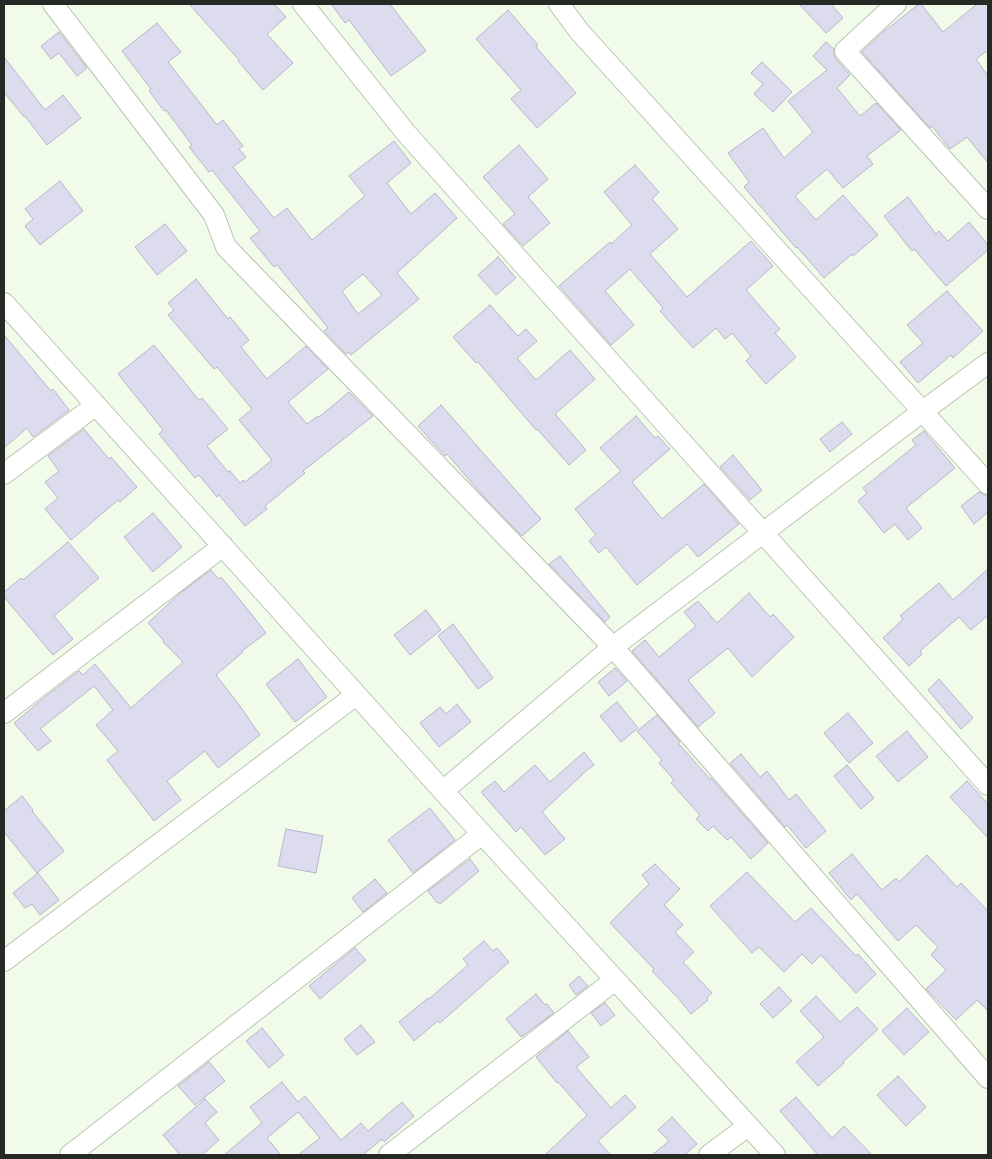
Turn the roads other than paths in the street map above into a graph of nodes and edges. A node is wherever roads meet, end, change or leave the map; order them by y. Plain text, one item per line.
1 (53, 4) edge
2 (303, 4) edge
3 (559, 4) edge
4 (889, 6) edge
5 (988, 209) edge
6 (4, 303) edge
7 (988, 363) edge
8 (96, 405) junction
9 (923, 411) junction
10 (4, 474) edge
11 (988, 484) edge
12 (763, 533) junction
13 (222, 546) junction
14 (613, 647) junction
15 (356, 695) junction
16 (4, 712) edge
17 (988, 785) edge
18 (443, 791) junction
19 (482, 834) junction
20 (4, 961) edge
21 (616, 980) junction
22 (988, 1078) edge
23 (748, 1126) junction
24 (70, 1155) edge
25 (389, 1155) edge
26 (709, 1155) edge
27 (775, 1155) edge

1 - 14 street
2 - 12 street
3 - 9 street
4 - 5 street
6 - 8 street
7 - 9 street
8 - 10 street
8 - 13 street
9 - 11 street
9 - 12 street
12 - 14 street
12 - 17 street
13 - 15 street
13 - 16 street
14 - 18 street
14 - 22 street
15 - 18 street
15 - 20 street
18 - 19 street
19 - 21 street
19 - 24 street
21 - 23 street
21 - 25 street
23 - 26 street
23 - 27 street

